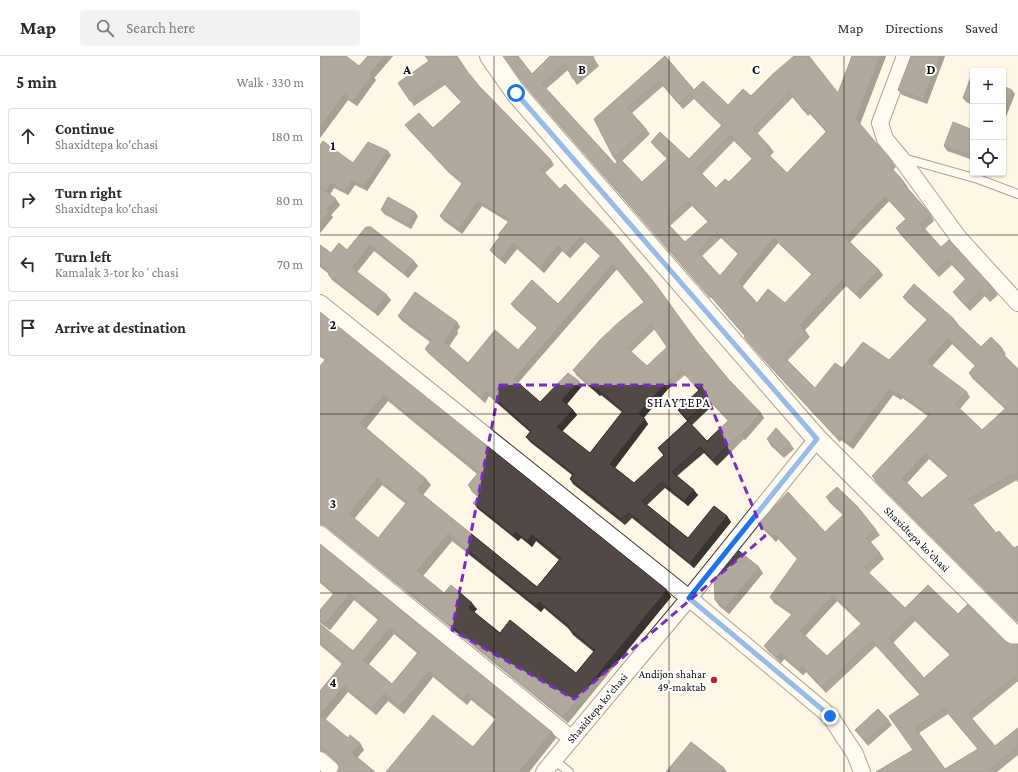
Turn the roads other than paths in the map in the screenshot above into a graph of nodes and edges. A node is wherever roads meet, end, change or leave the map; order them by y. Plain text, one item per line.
1 (490, 56) edge
2 (905, 56) edge
3 (900, 158) junction
4 (1018, 194) edge
5 (1018, 302) edge
6 (320, 303) edge
7 (817, 439) junction
8 (320, 534) edge
9 (689, 598) junction
10 (1018, 639) edge
11 (572, 739) junction
12 (320, 760) edge
13 (549, 766) edge
14 (334, 772) edge
15 (569, 772) edge
16 (862, 772) edge

1 - 7 street, Shaxidtepa ko'chasi
2 - 3 street
3 - 4 lane
3 - 5 street
6 - 9 street
7 - 9 street, Shaxidtepa ko'chasi
7 - 10 street, Shaxidtepa ko'chasi
8 - 11 street
9 - 11 street, Shaxidtepa ko'chasi
9 - 16 street
11 - 13 street, Shaxidtepa ko'chasi
12 - 14 street
13 - 15 lane

